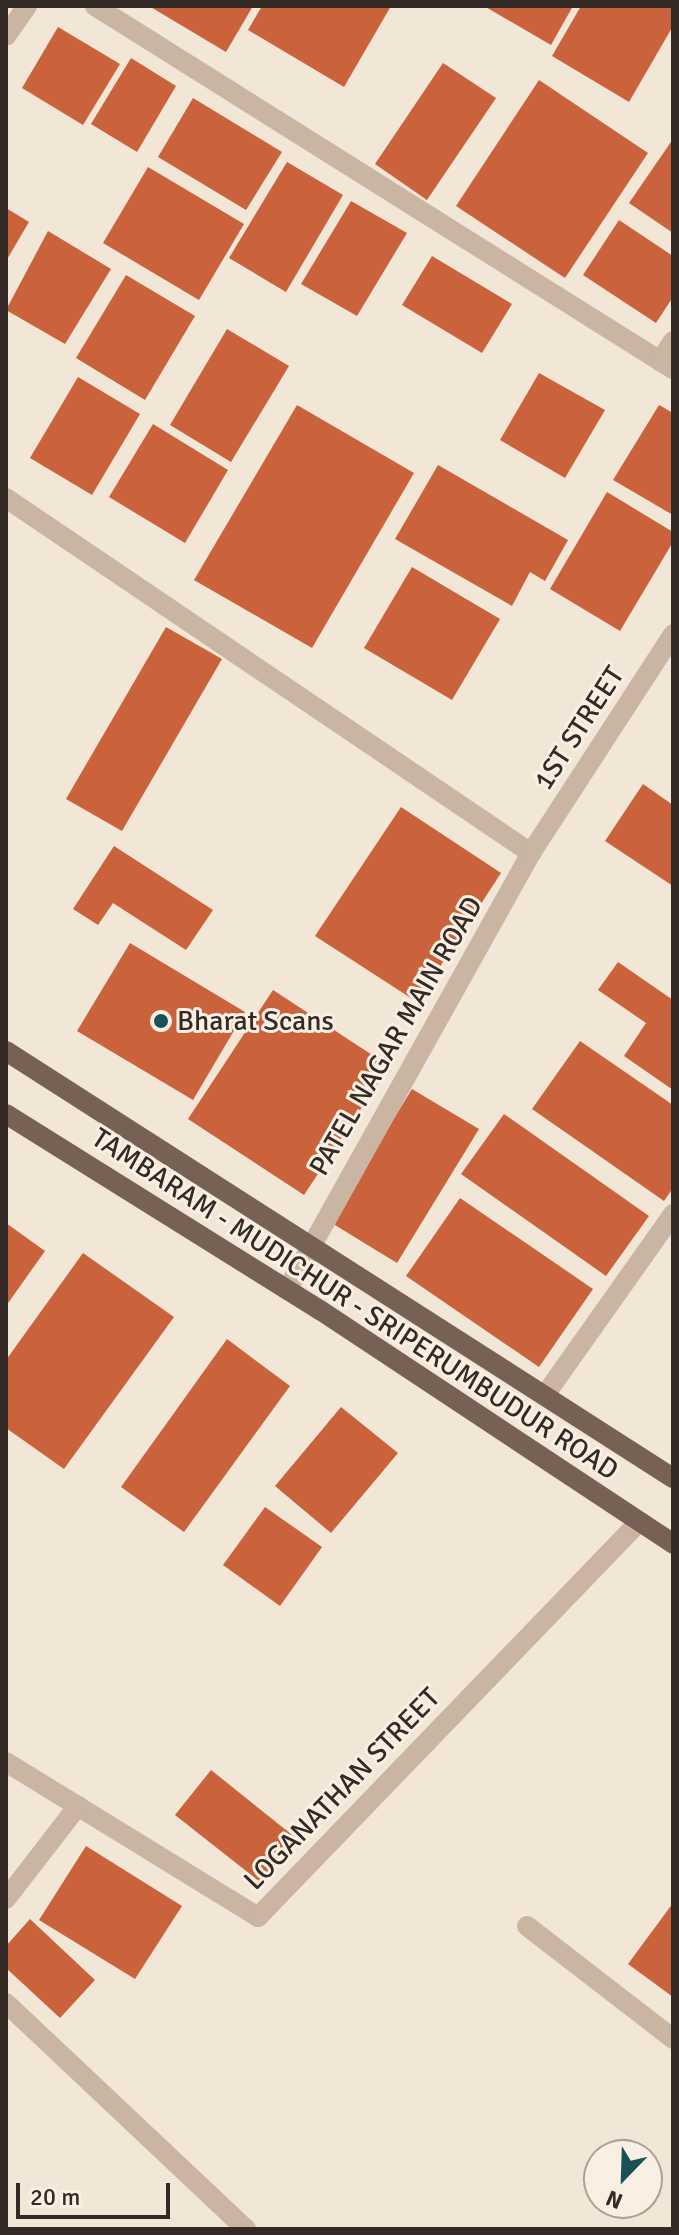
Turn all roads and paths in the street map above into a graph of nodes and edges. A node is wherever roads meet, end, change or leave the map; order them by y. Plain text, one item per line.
1 (27, 6) edge
2 (95, 6) edge
3 (6, 36) edge
4 (673, 341) edge
5 (666, 365) edge
6 (6, 498) edge
7 (673, 634) edge
8 (531, 853) junction
9 (6, 1051) edge
10 (6, 1114) edge
11 (673, 1214) edge
12 (308, 1247) junction
13 (287, 1290) junction
14 (545, 1395) junction
15 (673, 1478) edge
16 (639, 1522) junction
17 (673, 1544) edge
18 (6, 1762) edge
19 (78, 1806) junction
20 (6, 1899) edge
21 (527, 1926) dead end
22 (6, 2003) edge
23 (673, 2039) edge
24 (246, 2229) edge

1 - 3 street
2 - 5 street
4 - 5 street
6 - 8 street
7 - 8 street, 1ST STREET
8 - 12 street, PATEL NAGAR MAIN ROAD
9 - 12 main road, TAMBARAM - MUDICHUR - SRIPERUMBUDUR ROAD
10 - 13 main road, TAMBARAM - MUDICHUR - SRIPERUMBUDUR ROAD
11 - 14 street
12 - 13 street, PATEL NAGAR MAIN ROAD
12 - 14 main road, TAMBARAM - MUDICHUR - SRIPERUMBUDUR ROAD
13 - 16 main road, TAMBARAM - MUDICHUR - SRIPERUMBUDUR ROAD
14 - 15 main road, TAMBARAM - MUDICHUR - SRIPERUMBUDUR ROAD
16 - 17 main road, TAMBARAM - MUDICHUR - SRIPERUMBUDUR ROAD
16 - 19 street, LOGANATHAN STREET
18 - 19 street, LOGANATHAN STREET
19 - 20 street
21 - 23 street
22 - 24 street

